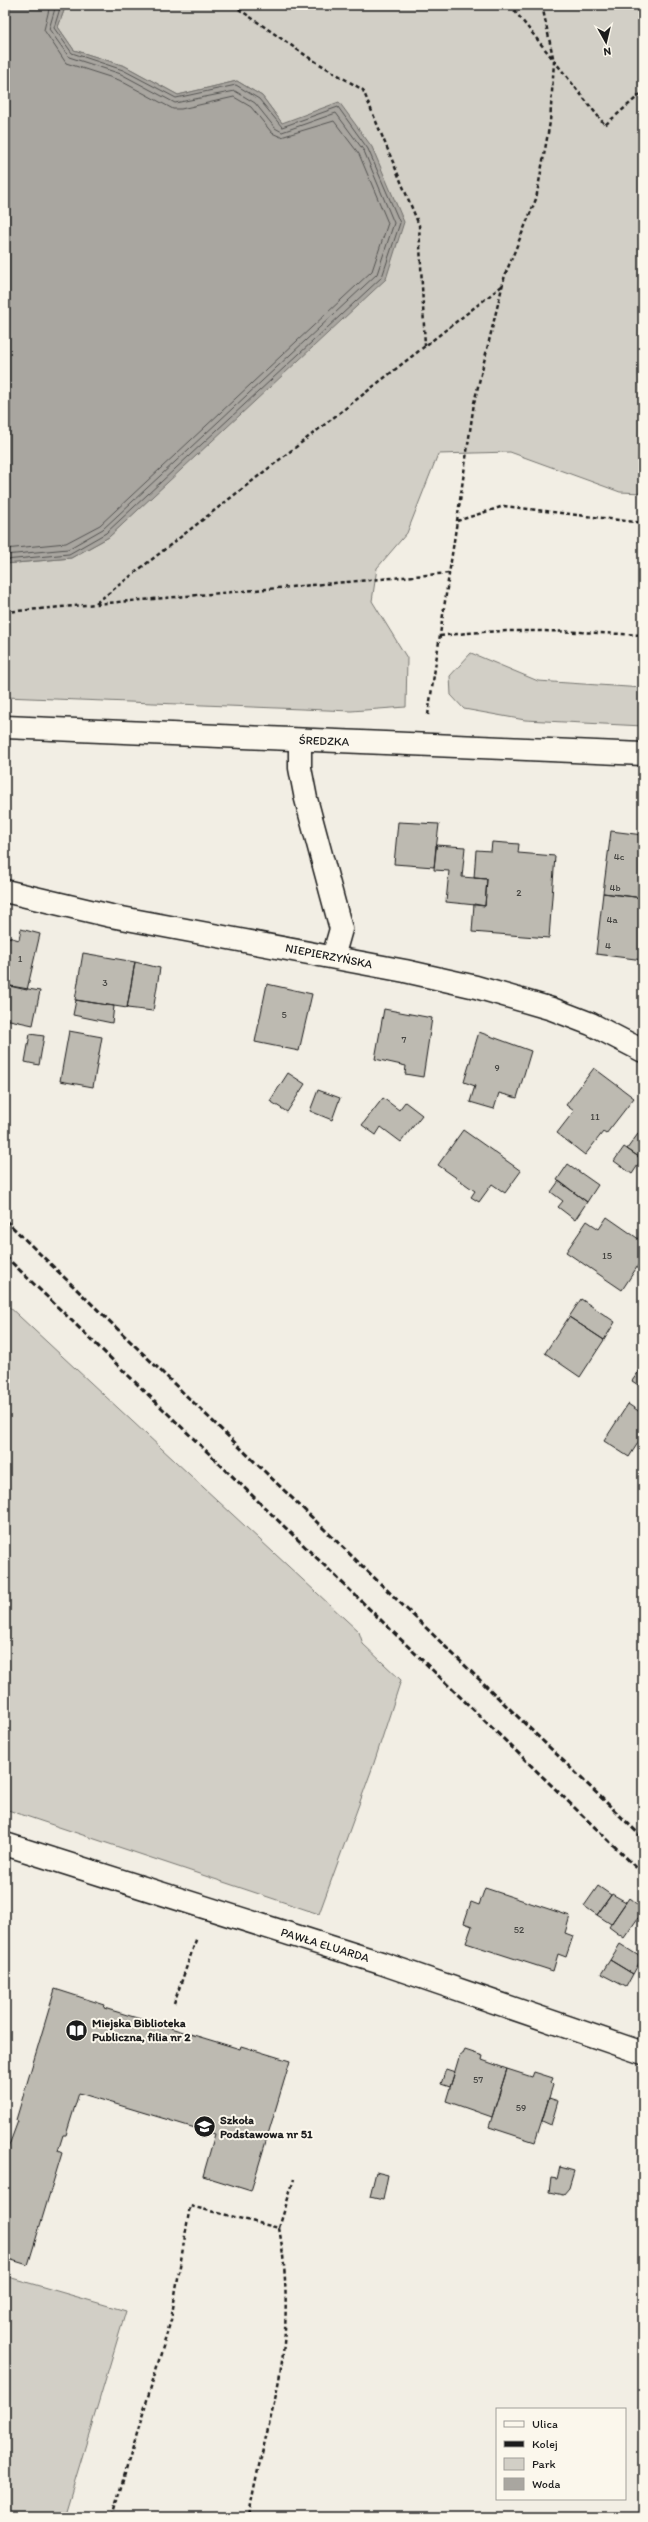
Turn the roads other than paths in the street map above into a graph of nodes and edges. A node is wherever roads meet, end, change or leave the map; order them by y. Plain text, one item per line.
1 (5, 726) edge
2 (300, 740) junction
3 (643, 754) edge
4 (5, 891) edge
5 (333, 957) junction
6 (643, 1051) edge
7 (5, 1844) edge
8 (643, 2053) edge

1 - 2 street, ŚREDZKA
2 - 3 street, ŚREDZKA
2 - 5 street
4 - 5 street, NIEPIERZYŃSKA
5 - 6 street, NIEPIERZYŃSKA
7 - 8 street, PAWŁA ELUARDA

